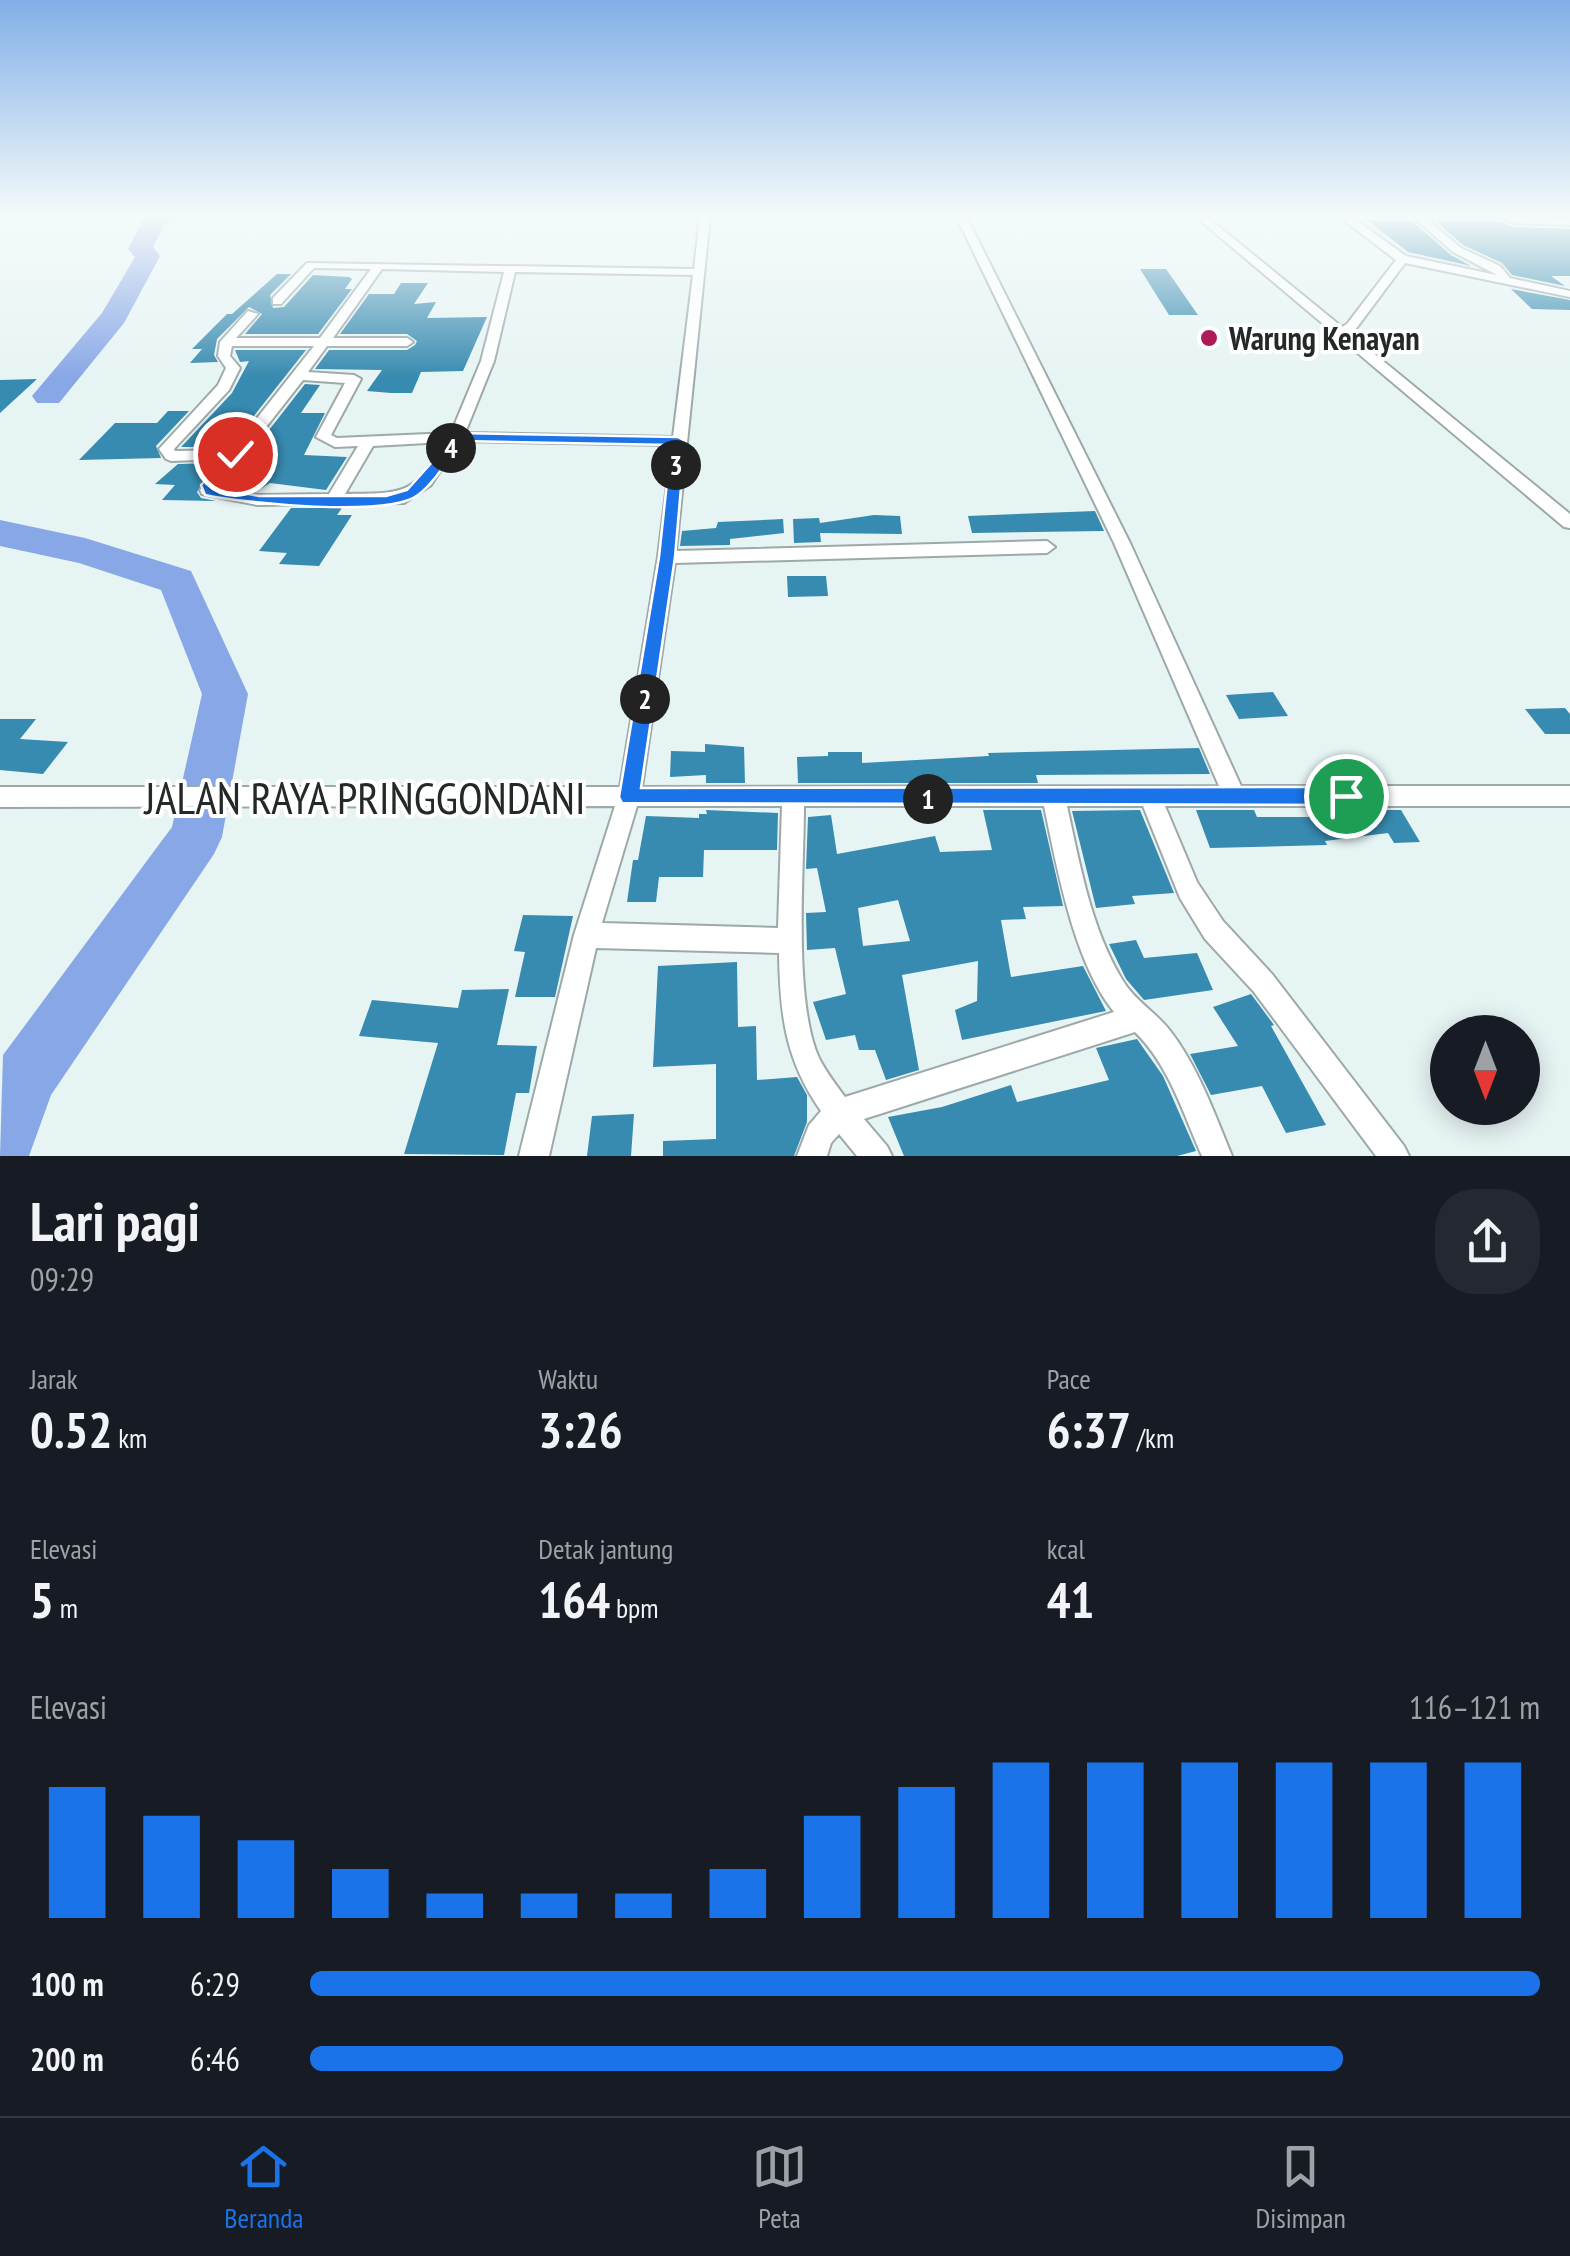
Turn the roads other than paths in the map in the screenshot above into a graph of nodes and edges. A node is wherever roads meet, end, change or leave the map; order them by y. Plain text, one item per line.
1 (510, 269) edge
2 (307, 270) edge
3 (376, 270) edge
4 (570, 270) edge
5 (988, 270) edge
6 (1265, 270) edge
7 (1394, 270) edge
8 (1455, 270) edge
9 (1498, 270) edge
10 (700, 272) joint
11 (1509, 281) junction
12 (1570, 294) edge
13 (277, 301) dead end
14 (252, 314) dead end
15 (1340, 333) junction
16 (226, 342) junction
17 (325, 342) junction
18 (407, 342) dead end
19 (299, 376) junction
20 (458, 437) junction
21 (678, 441) junction
22 (367, 443) junction
23 (235, 454) junction
24 (333, 502) junction
25 (1570, 523) edge
26 (1048, 547) dead end
27 (667, 557) junction
28 (1234, 796) junction
29 (1570, 796) edge
30 (630, 797) junction
31 (1150, 797) junction
32 (0, 798) edge
33 (793, 798) junction
34 (1054, 799) junction
35 (586, 935) junction
36 (792, 941) junction
37 (1138, 1018) junction
38 (838, 1113) junction
39 (534, 1156) edge
40 (812, 1156) edge
41 (877, 1156) edge
42 (1216, 1156) edge
43 (1394, 1156) edge

1 - 20 street
2 - 13 street
3 - 17 street
4 - 10 street
5 - 28 street
6 - 15 street
7 - 15 street
8 - 11 street
9 - 11 street
10 - 21 street
11 - 12 street
14 - 16 street
15 - 25 street
16 - 17 street
16 - 23 street
17 - 18 street
17 - 19 street
19 - 22 street
19 - 23 street
20 - 21 street
20 - 22 street
20 - 24 street
21 - 27 street
22 - 24 street
23 - 24 street
26 - 27 street
27 - 30 street
28 - 29 street, JALAN RAYA PRINGGONDANI
28 - 31 street, JALAN RAYA PRINGGONDANI
30 - 32 street, JALAN RAYA PRINGGONDANI
30 - 33 street, JALAN RAYA PRINGGONDANI
30 - 35 street
31 - 34 street, JALAN RAYA PRINGGONDANI
31 - 43 street
33 - 34 street, JALAN RAYA PRINGGONDANI
33 - 36 street
34 - 37 street
35 - 36 street
35 - 39 street
36 - 38 street
37 - 38 street
37 - 42 street
38 - 40 street
38 - 41 street

